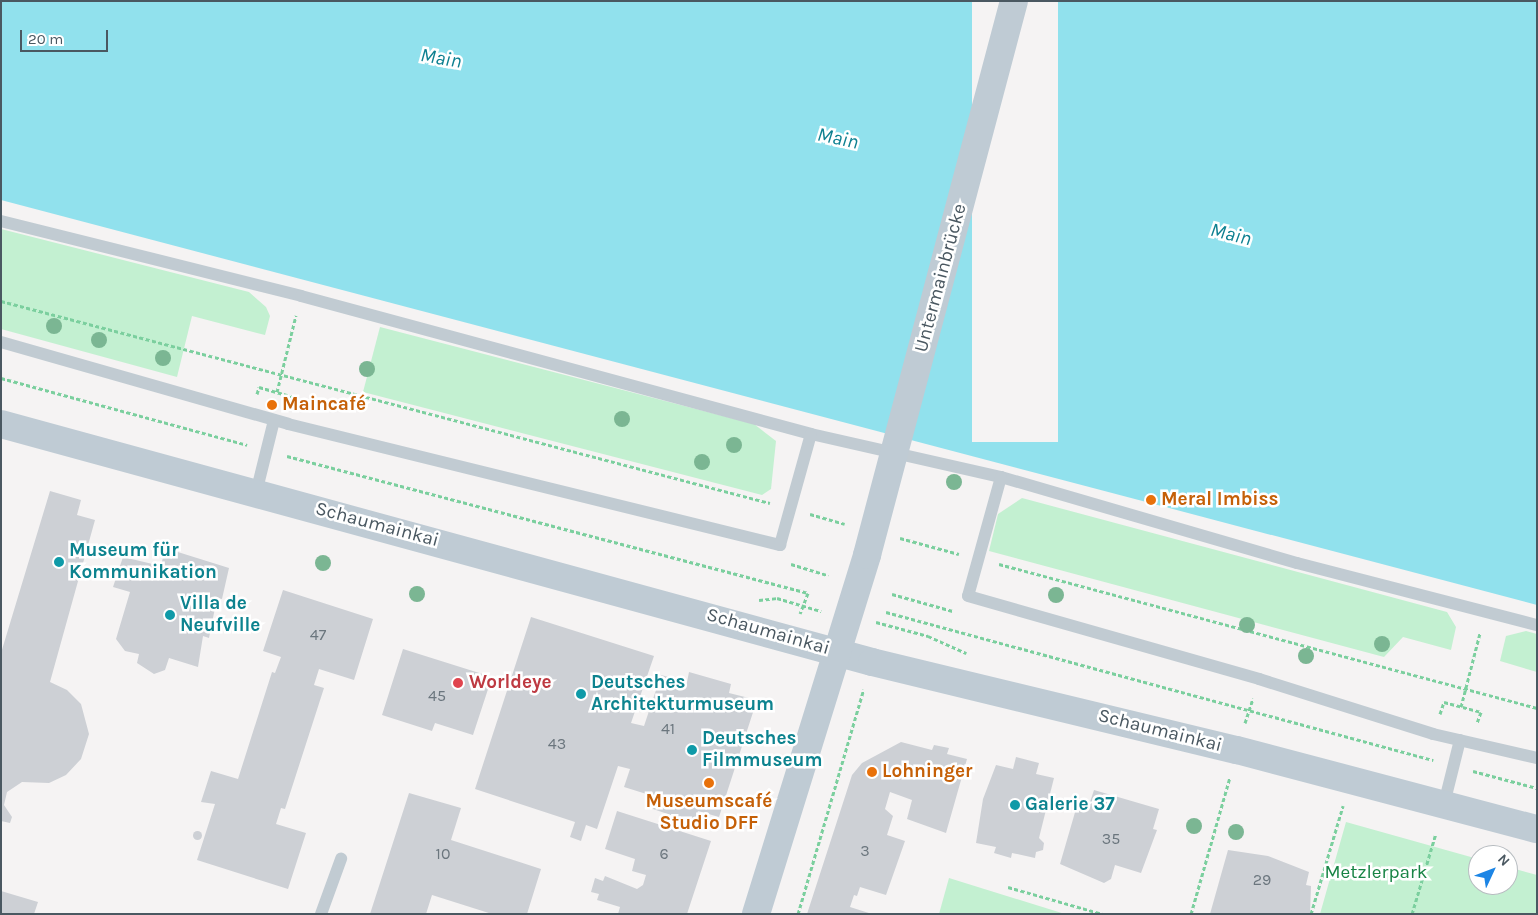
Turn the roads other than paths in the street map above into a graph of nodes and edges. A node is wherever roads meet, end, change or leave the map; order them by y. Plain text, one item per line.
1 (1014, 1) edge
2 (1, 221) edge
3 (1, 342) edge
4 (274, 420) junction
5 (1, 424) edge
6 (810, 434) junction
7 (1001, 477) junction
8 (256, 493) junction
9 (1537, 625) edge
10 (840, 653) junction
11 (1460, 740) junction
12 (1537, 758) edge
13 (1444, 804) junction
14 (1537, 829) edge
15 (341, 859) dead end
16 (321, 914) edge
17 (756, 914) edge

1 - 10 main road, Untermainbrücke, bridge
2 - 6 lane
3 - 4 lane
4 - 6 lane
4 - 8 lane
5 - 8 main road, Schaumainkai
6 - 7 lane
7 - 9 lane
7 - 11 lane
8 - 10 main road, Schaumainkai
10 - 13 main road, Schaumainkai
10 - 17 main road, Untermainbrücke
11 - 12 lane
11 - 13 lane
13 - 14 main road, Schaumainkai
15 - 16 lane

